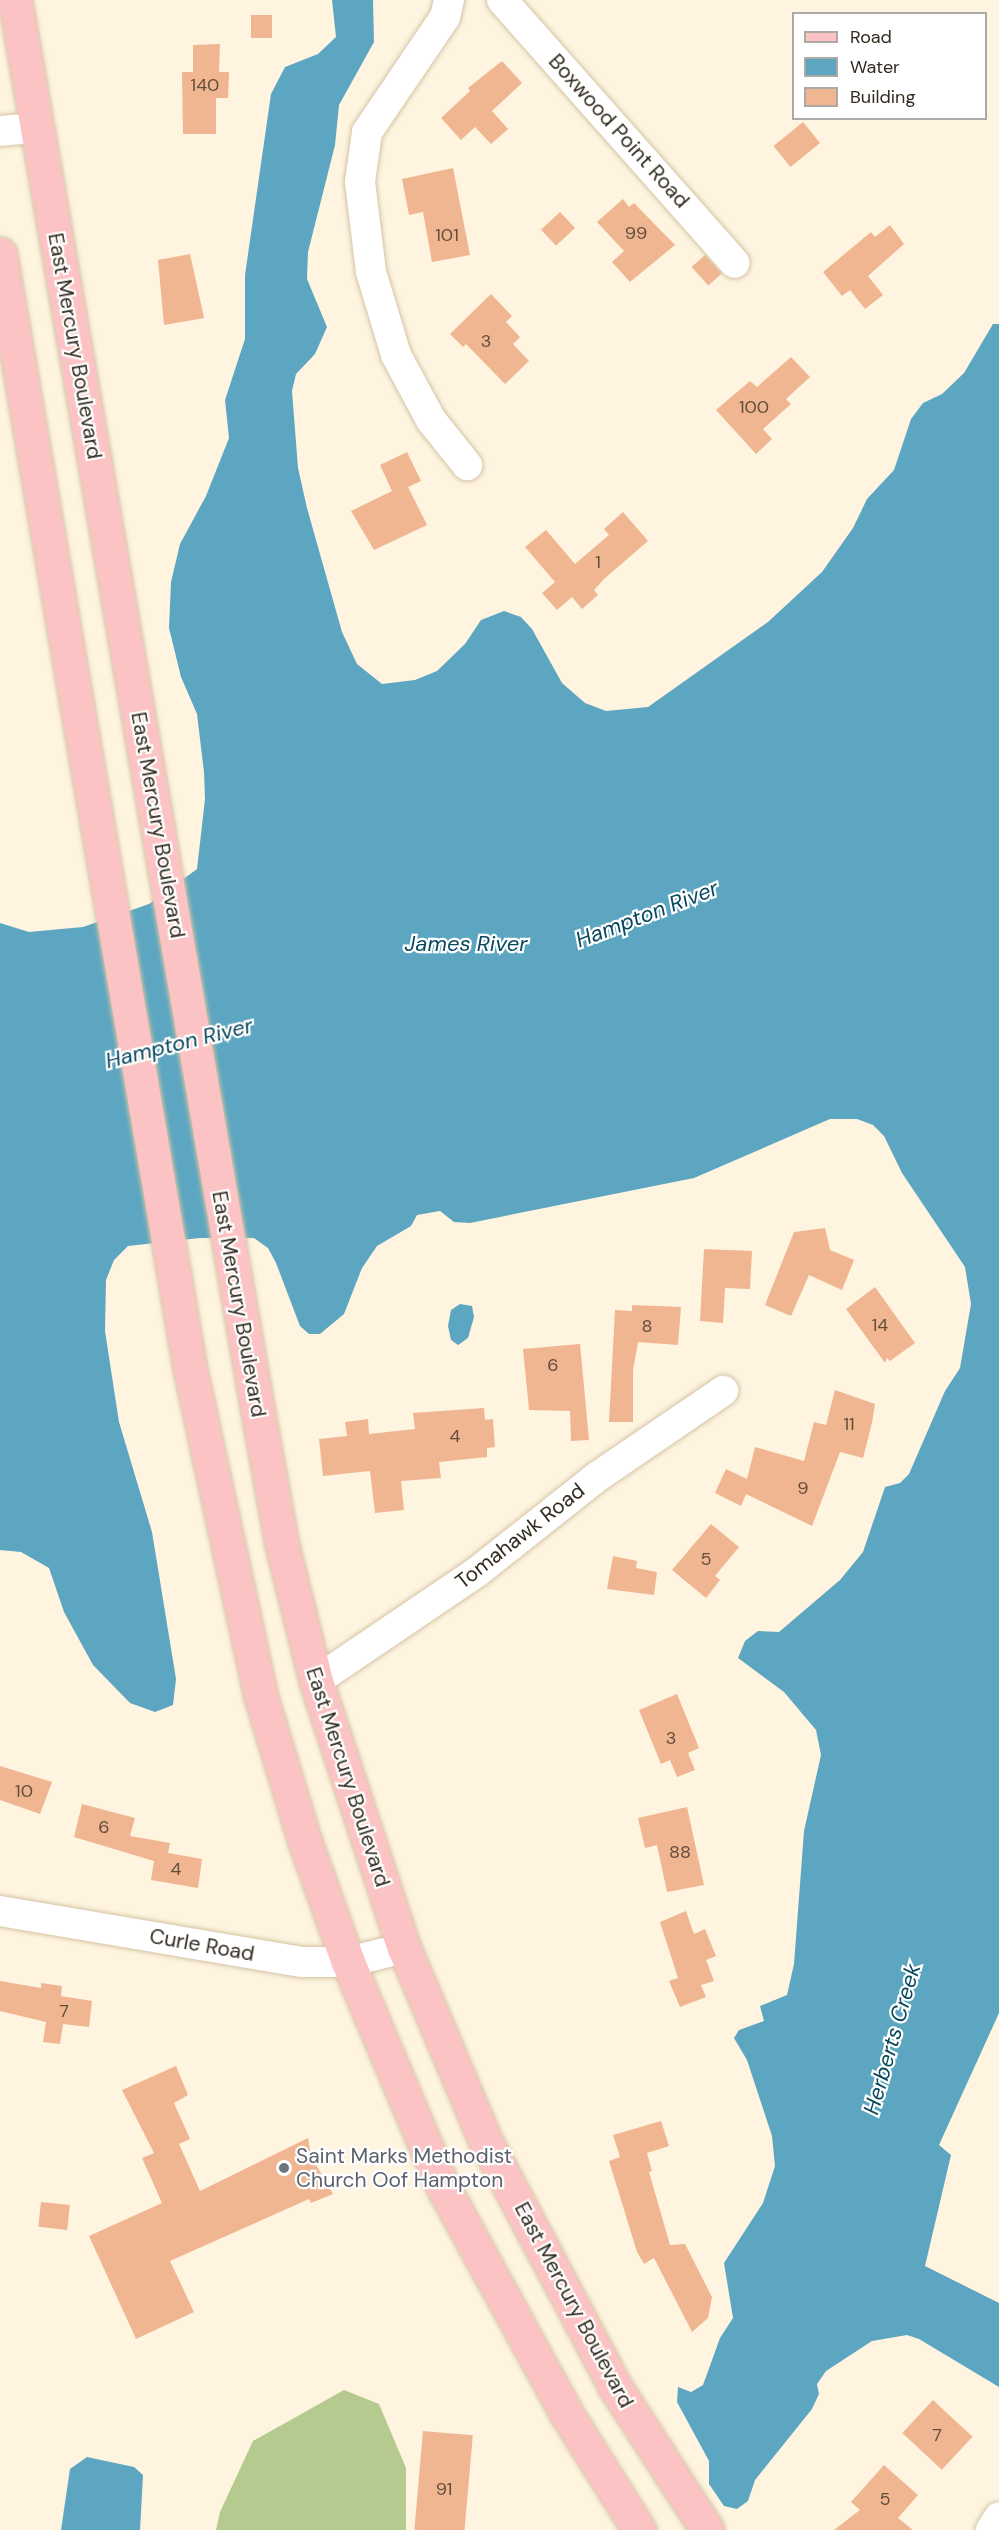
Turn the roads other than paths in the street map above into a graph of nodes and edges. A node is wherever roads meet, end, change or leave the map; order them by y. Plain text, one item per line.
1 (15, 0) edge
2 (449, 0) edge
3 (502, 0) edge
4 (38, 128) junction
5 (0, 131) edge
6 (0, 254) edge
7 (735, 263) dead end
8 (5, 319) edge
9 (466, 465) dead end
10 (723, 1390) dead end
11 (316, 1681) junction
12 (0, 1911) edge
13 (404, 1948) junction
14 (348, 1962) junction
15 (999, 2517) edge
16 (639, 2530) edge
17 (707, 2530) edge
18 (991, 2530) edge

1 - 4 main road, East Mercury Boulevard
2 - 9 street
3 - 7 street, Boxwood Point Road
4 - 5 street
4 - 11 main road, East Mercury Boulevard
6 - 8 main road
8 - 14 main road
10 - 11 street, Tomahawk Road
11 - 13 main road, East Mercury Boulevard
12 - 14 street, Curle Road
13 - 14 street, Curle Road
13 - 17 main road, East Mercury Boulevard
14 - 16 main road
15 - 18 street

